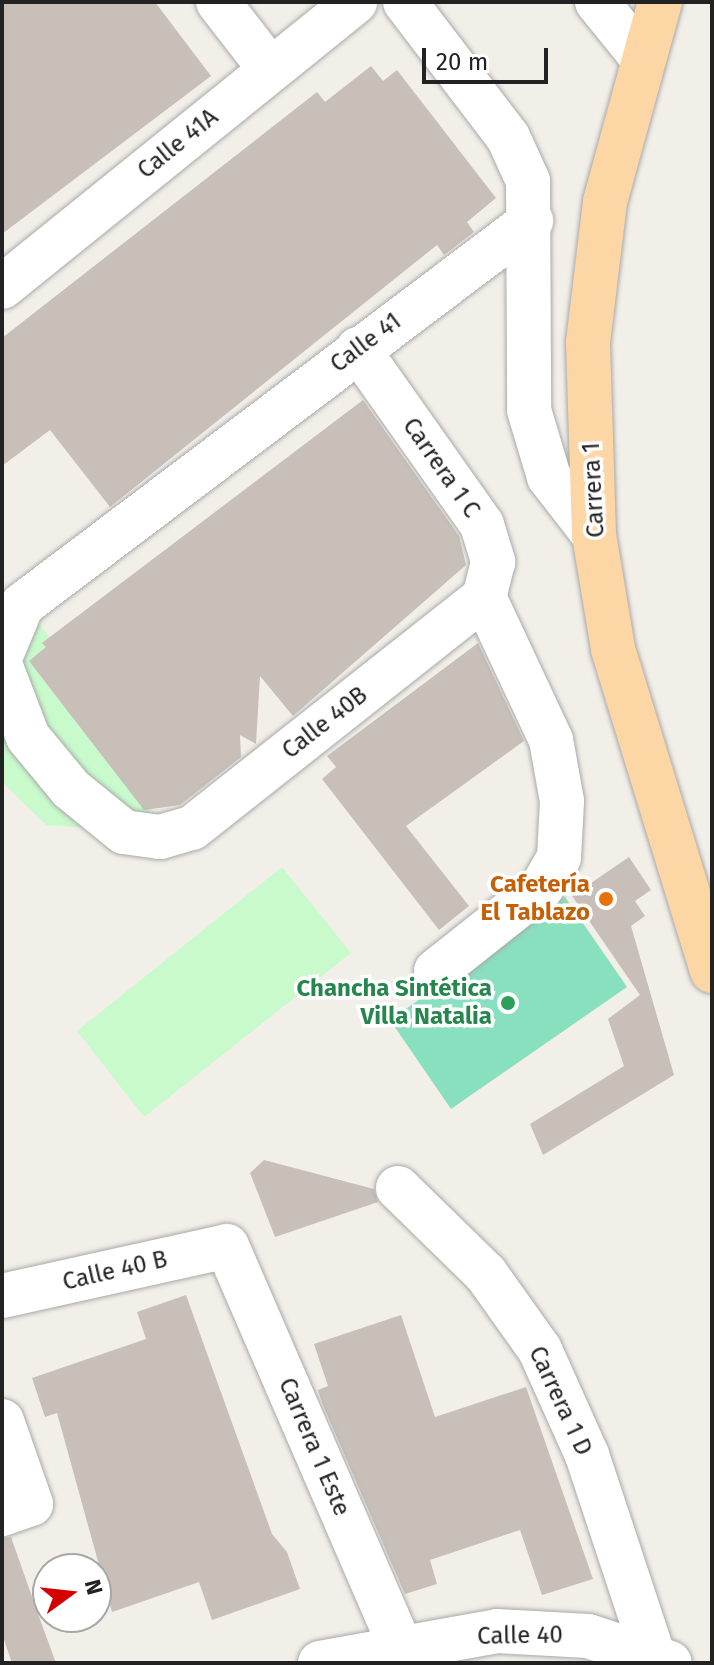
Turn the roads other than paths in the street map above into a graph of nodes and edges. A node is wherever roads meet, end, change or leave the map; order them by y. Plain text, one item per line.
1 (218, 2) edge
2 (355, 2) edge
3 (405, 2) edge
4 (597, 2) edge
5 (660, 2) edge
6 (640, 55) junction
7 (270, 69) junction
8 (531, 221) junction
9 (2, 287) edge
10 (358, 349) junction
11 (594, 535) junction
12 (484, 597) junction
13 (3, 651) edge
14 (436, 971) dead end
15 (712, 971) edge
16 (398, 1188) dead end
17 (227, 1246) joint
18 (2, 1296) edge
19 (2, 1421) edge
20 (17, 1509) edge
21 (401, 1648) junction
22 (662, 1659) edge
23 (321, 1663) edge

1 - 7 street
2 - 7 street, Calle 41A
3 - 8 street
4 - 6 street
5 - 6 main road, Carrera 1
6 - 11 main road, Carrera 1
7 - 9 street, Calle 41A
8 - 10 street, Calle 41
8 - 11 street
10 - 12 street, Carrera 1 C
10 - 13 street, Calle 41
11 - 15 main road, Carrera 1
12 - 13 street, Calle 40B
12 - 14 street
16 - 22 street, Carrera 1 D
17 - 18 street, Calle 40 B
17 - 21 street, Carrera 1 Este
19 - 20 street
21 - 22 street, Calle 40
21 - 23 street, Calle 40

